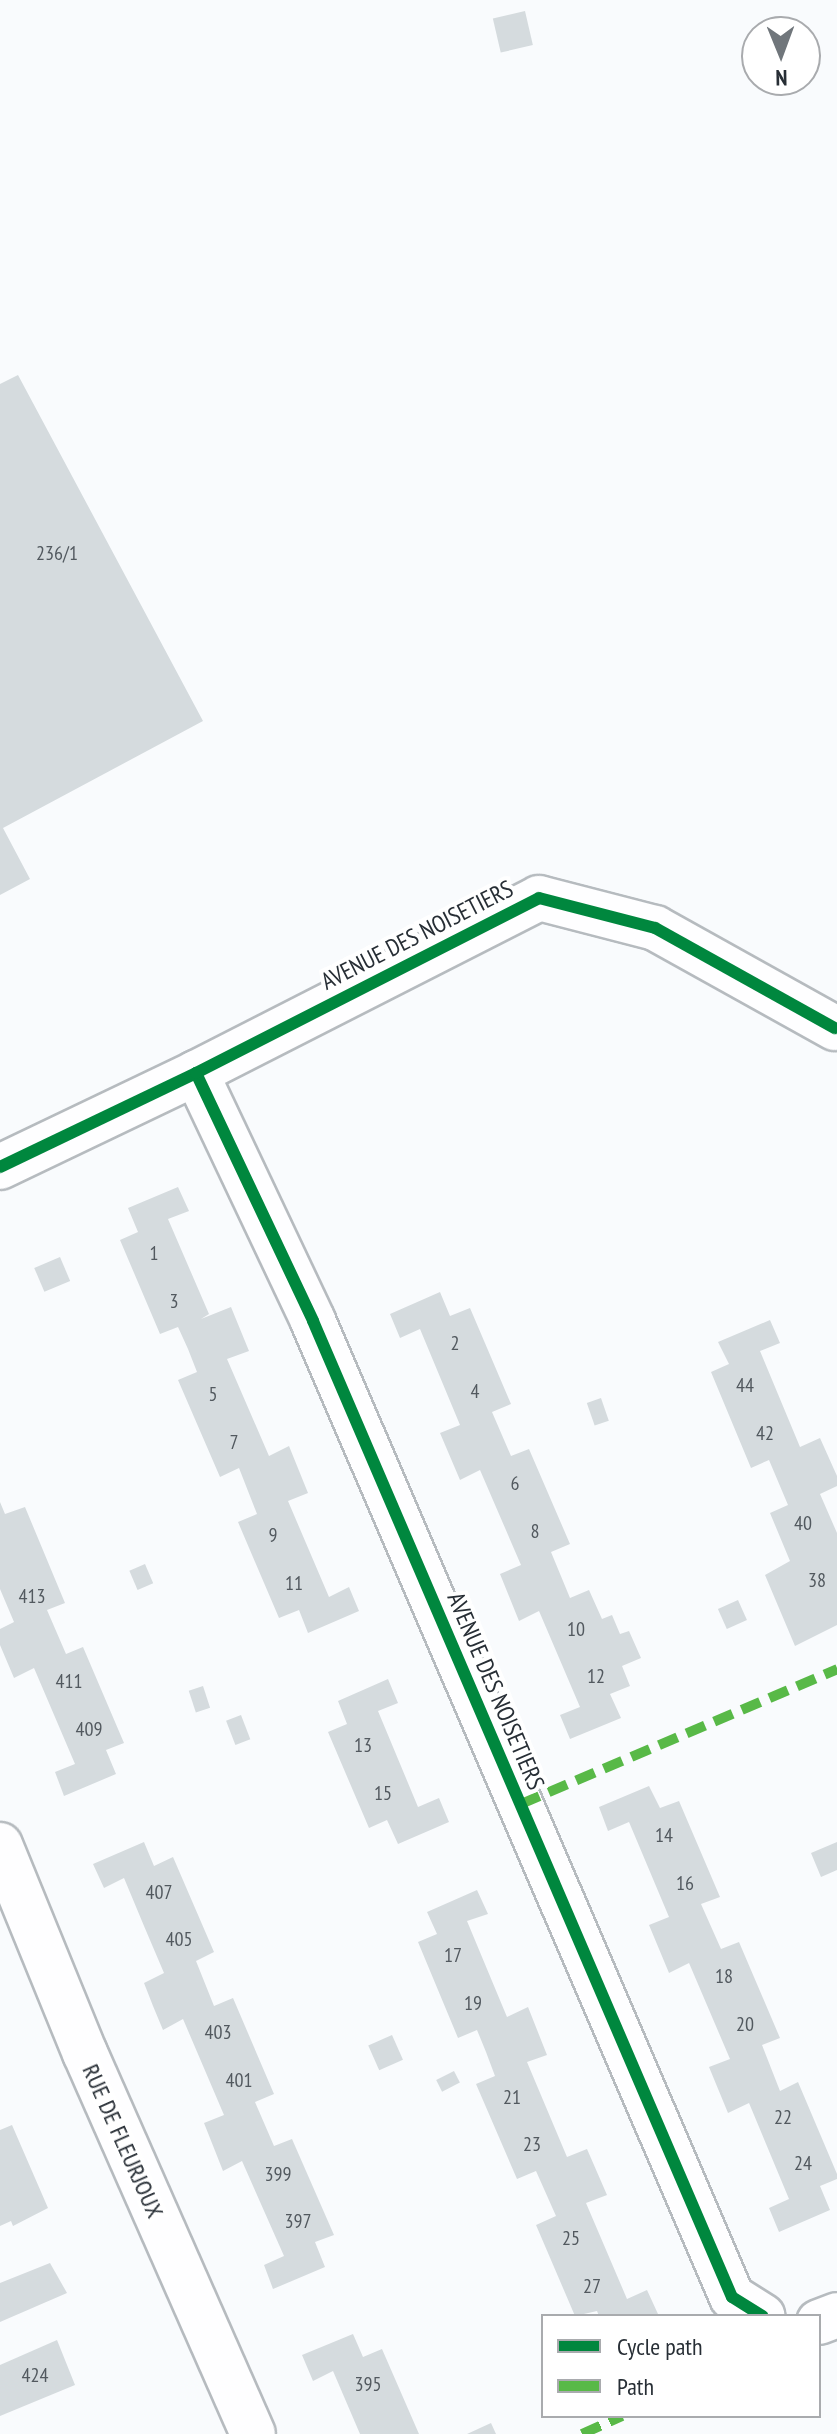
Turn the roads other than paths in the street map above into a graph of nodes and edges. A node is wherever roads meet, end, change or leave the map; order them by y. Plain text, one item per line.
1 (835, 1028) edge
2 (196, 1073) junction
3 (0, 1167) edge
4 (0, 1845) edge
5 (760, 2314) edge
6 (253, 2434) edge

1 - 2 street, AVENUE DES NOISETIERS
2 - 3 street, AVENUE DES NOISETIERS
2 - 5 street, AVENUE DES NOISETIERS
4 - 6 street, RUE DE FLEURJOUX

